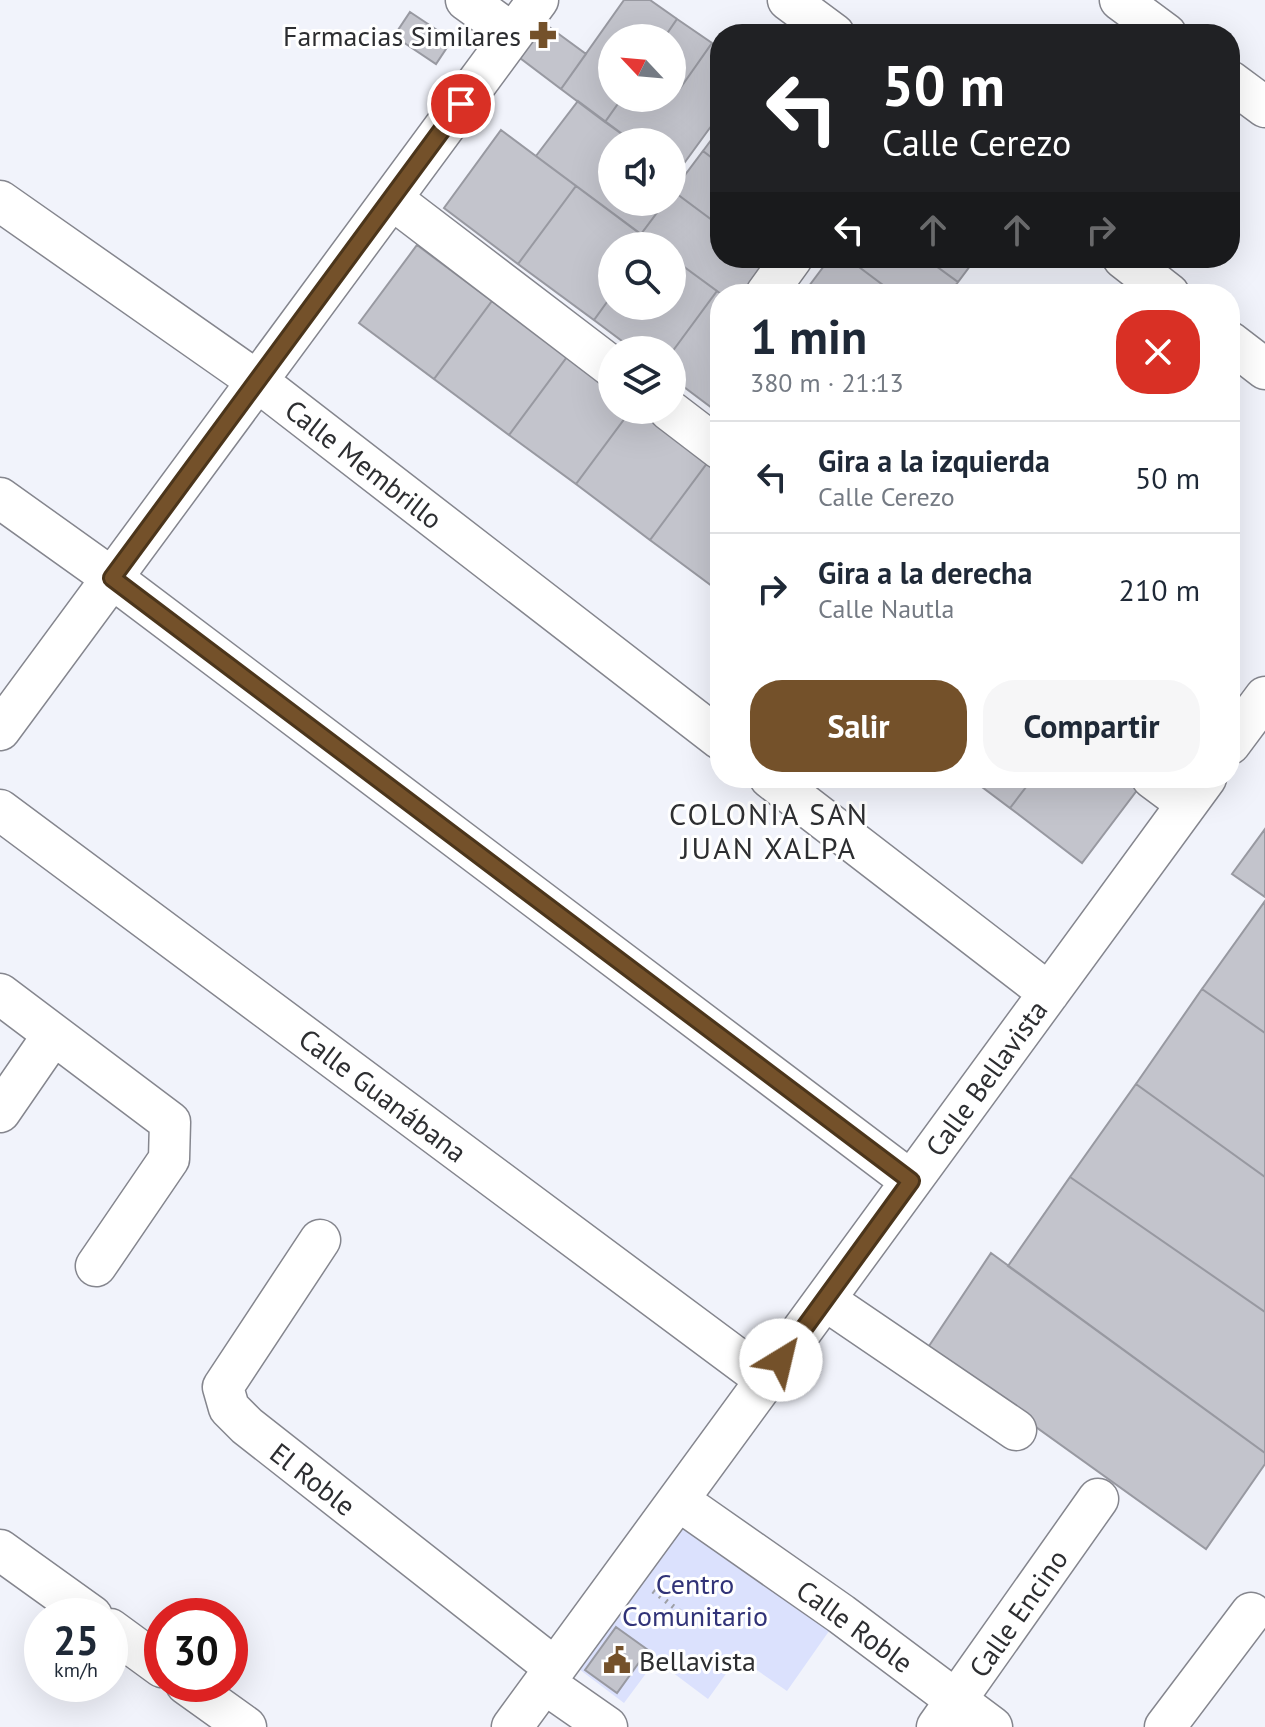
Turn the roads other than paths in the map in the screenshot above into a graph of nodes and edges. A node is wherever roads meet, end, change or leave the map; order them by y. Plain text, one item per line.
1 (466, 0) edge
2 (538, 0) edge
3 (788, 0) edge
4 (1120, 0) edge
5 (820, 24) edge
6 (1152, 24) edge
7 (513, 34) junction
8 (1240, 88) edge
9 (1265, 107) edge
10 (392, 199) junction
11 (0, 201) edge
12 (1136, 268) edge
13 (1156, 284) edge
14 (1240, 350) edge
15 (598, 356) edge
16 (1265, 369) edge
17 (257, 381) junction
18 (686, 423) edge
19 (710, 441) edge
20 (0, 498) edge
21 (112, 578) junction
22 (1265, 697) edge
23 (5, 711) edge
24 (710, 731) edge
25 (1240, 731) edge
26 (783, 788) edge
27 (1196, 791) edge
28 (0, 810) edge
29 (1049, 993) junction
30 (0, 994) edge
31 (53, 1035) junction
32 (0, 1112) edge
33 (911, 1181) junction
34 (320, 1240) dead end
35 (96, 1266) dead end
36 (825, 1300) junction
37 (766, 1380) junction
38 (1016, 1430) dead end
39 (1098, 1499) dead end
40 (678, 1500) junction
41 (0, 1550) edge
42 (67, 1598) edge
43 (1251, 1613) dead end
44 (550, 1676) junction
45 (211, 1702) edge
46 (946, 1714) edge
47 (246, 1727) edge
48 (512, 1727) edge
49 (607, 1727) edge
50 (992, 1727) edge
51 (1165, 1727) edge

1 - 7 street
2 - 7 street
3 - 5 street
4 - 6 street
7 - 10 street
8 - 9 street
10 - 15 street
10 - 17 street
11 - 17 street, Calle Membrillo
12 - 13 street
14 - 16 street
17 - 21 street
17 - 24 street, Calle Membrillo
18 - 19 street
20 - 21 street
21 - 23 street
21 - 33 street
22 - 25 street
26 - 29 street
27 - 29 street, Calle Bellavista
28 - 37 street, Calle Guanábana
29 - 33 street, Calle Bellavista
30 - 31 street
31 - 32 street
31 - 35 street
33 - 36 street, Calle Bellavista
34 - 44 street, El Roble
36 - 37 street, Calle Bellavista
36 - 38 street
37 - 40 street, Calle Bellavista
39 - 46 street, Calle Encino
40 - 44 street, Calle Bellavista
40 - 46 street, Calle Roble
41 - 42 street
43 - 51 street
44 - 48 street, Calle Bellavista
44 - 49 street, El Roble
45 - 47 street
46 - 50 street, Calle Roble

